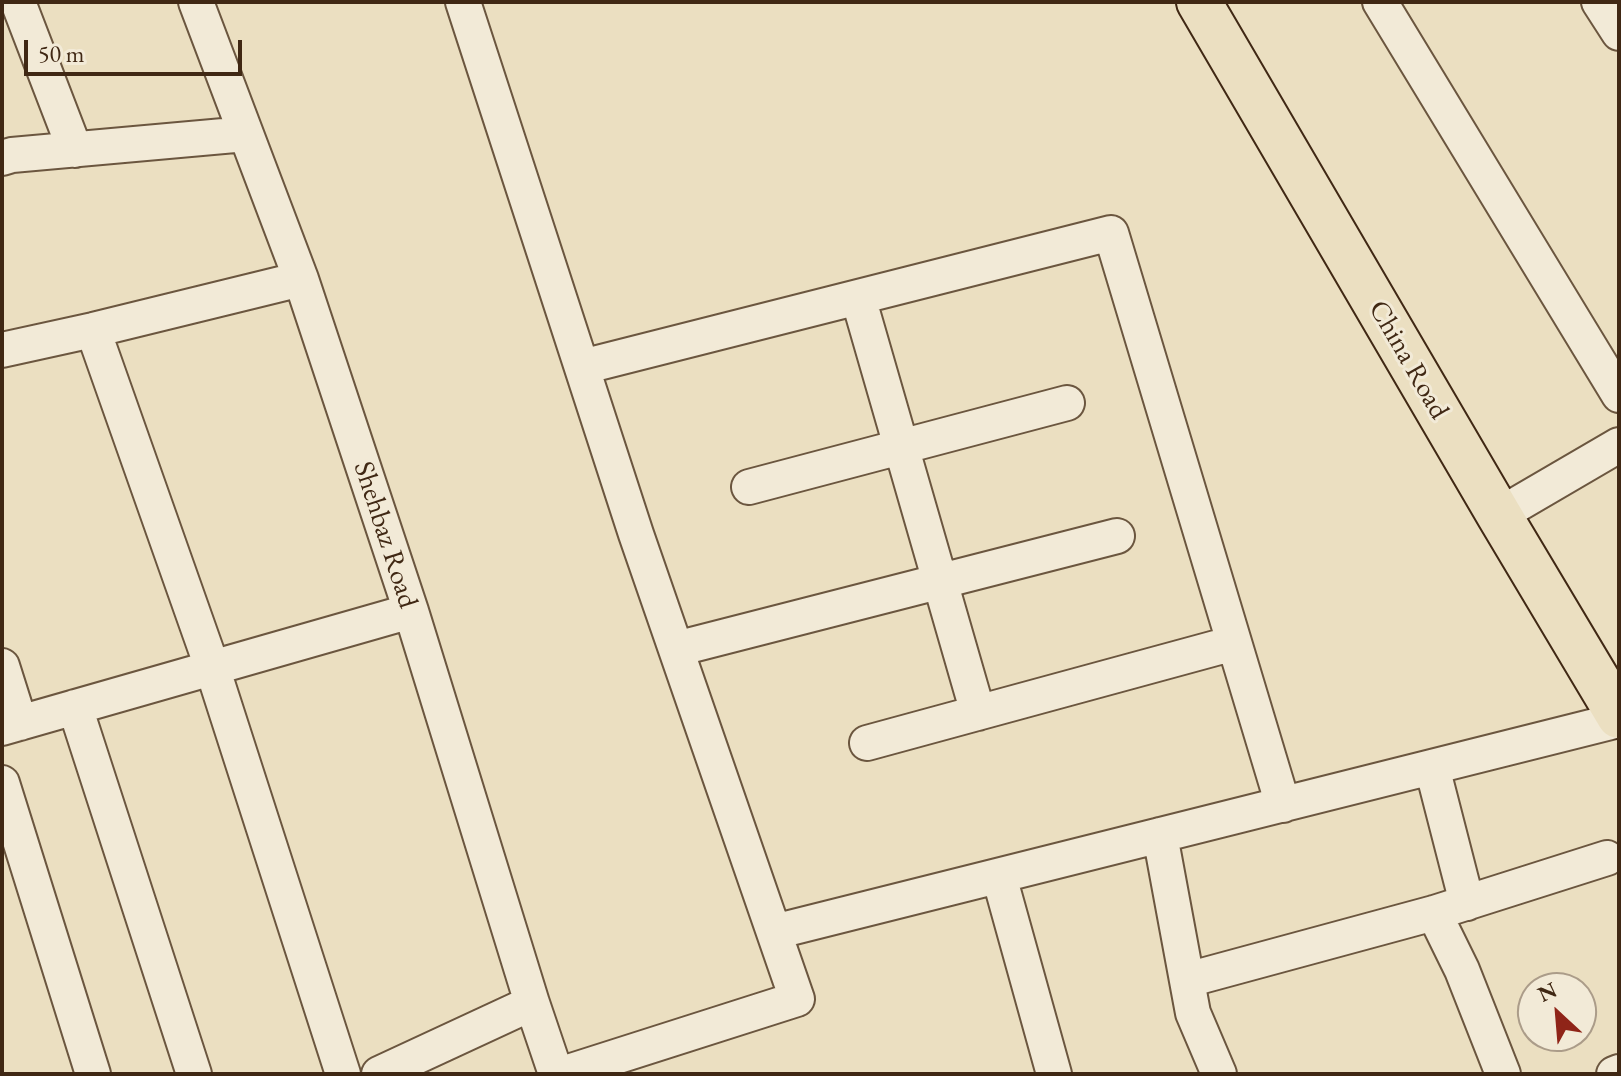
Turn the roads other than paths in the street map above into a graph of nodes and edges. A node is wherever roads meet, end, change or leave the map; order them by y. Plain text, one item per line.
1 (18, 2) edge
2 (196, 2) edge
3 (463, 2) edge
4 (1199, 2) edge
5 (1380, 2) edge
6 (1599, 2) edge
7 (1619, 33) edge
8 (246, 134) junction
9 (75, 150) junction
10 (2, 158) edge
11 (301, 279) junction
12 (858, 297) junction
13 (93, 330) junction
14 (2, 350) edge
15 (582, 367) junction
16 (1619, 395) edge
17 (1067, 403) dead end
18 (1619, 445) edge
19 (901, 447) junction
20 (749, 487) dead end
21 (1499, 515) junction
22 (1117, 536) dead end
23 (940, 583) junction
24 (411, 611) junction
25 (1234, 643) junction
26 (676, 649) junction
27 (2, 666) edge
28 (212, 667) junction
29 (75, 707) junction
30 (978, 713) junction
31 (1619, 718) edge
32 (11, 726) edge
33 (867, 743) dead end
34 (1432, 767) junction
35 (2, 783) edge
36 (1283, 805) junction
37 (1160, 835) junction
38 (1607, 858) dead end
39 (999, 876) junction
40 (1467, 903) junction
41 (1434, 913) junction
42 (774, 932) junction
43 (1187, 980) junction
44 (532, 1003) junction
45 (93, 1074) edge
46 (194, 1074) edge
47 (343, 1074) edge
48 (379, 1074) edge
49 (559, 1074) edge
50 (1054, 1074) edge
51 (1219, 1074) edge
52 (1503, 1074) edge

1 - 9 street
2 - 8 street, Shehbaz Road
3 - 15 street
4 - 21 main road, China Road
5 - 16 street
6 - 7 street
8 - 9 street
8 - 11 street, Shehbaz Road
9 - 10 street
11 - 13 street
11 - 24 street, Shehbaz Road
12 - 15 street
12 - 19 street
12 - 25 street
13 - 14 street
13 - 28 street
15 - 26 street
17 - 19 street
18 - 21 street
19 - 20 street
19 - 23 street
21 - 31 main road, China Road
22 - 23 street
23 - 26 street
23 - 30 street
24 - 28 street
24 - 44 street, Shehbaz Road
25 - 30 street
25 - 36 street
26 - 42 street
27 - 32 street
28 - 29 street
28 - 47 street
29 - 32 street
29 - 46 street
30 - 33 street
31 - 34 street
34 - 36 street
34 - 40 street
35 - 45 street
36 - 37 street
37 - 39 street
37 - 43 street
38 - 40 street
39 - 42 street
39 - 50 street
40 - 41 street
41 - 43 street
41 - 52 street
42 - 49 street
43 - 51 street
44 - 48 street
44 - 49 street, Shehbaz Road

